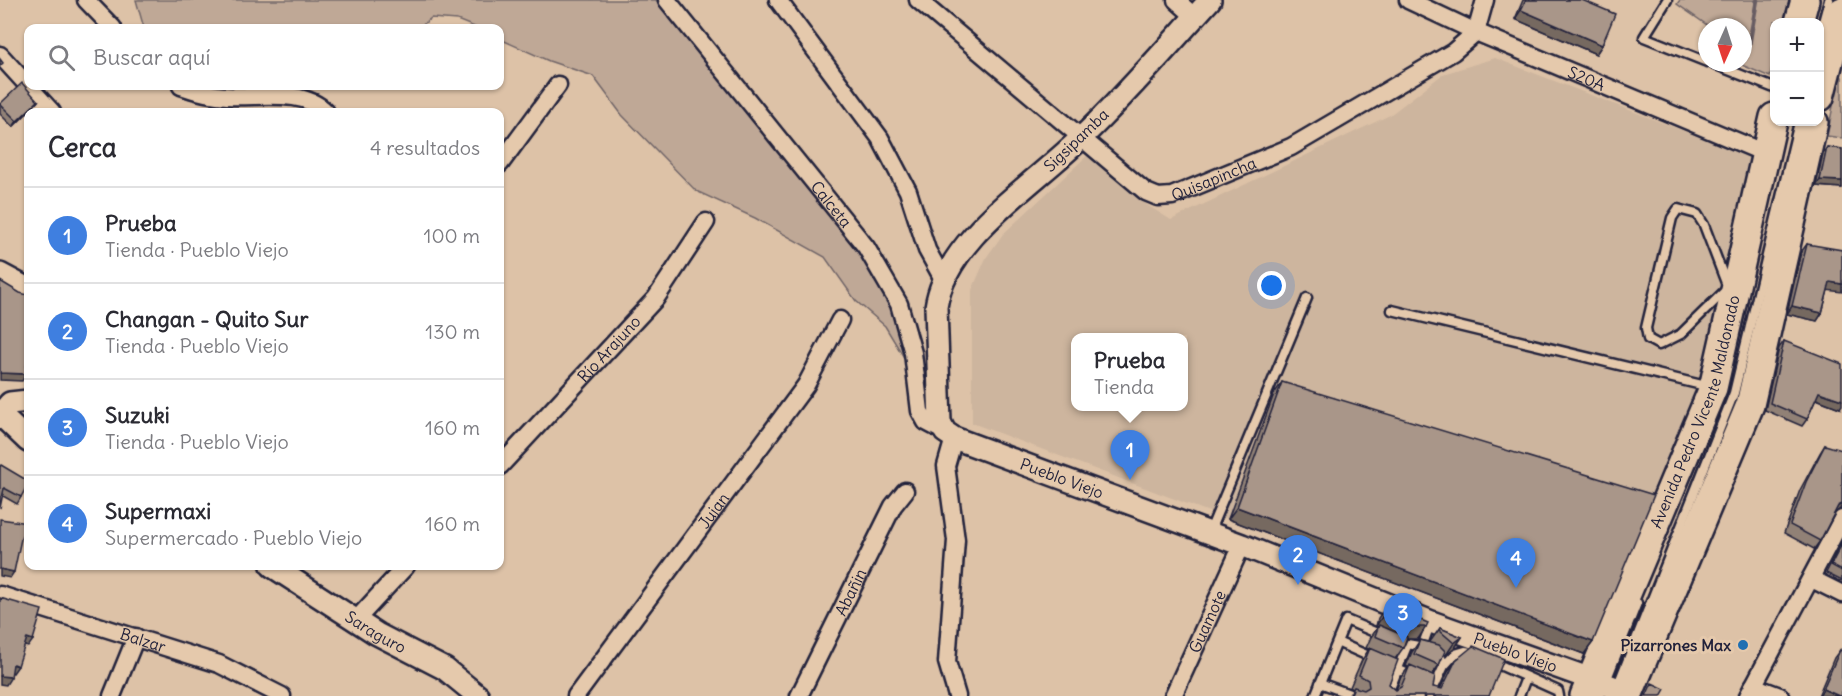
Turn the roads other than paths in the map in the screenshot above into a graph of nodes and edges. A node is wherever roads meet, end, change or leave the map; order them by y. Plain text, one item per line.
1 (86, 0) edge
2 (667, 0) edge
3 (778, 0) edge
4 (918, 0) edge
5 (1176, 0) edge
6 (1210, 0) edge
7 (1408, 0) edge
8 (1485, 0) edge
9 (1666, 0) edge
10 (1805, 0) edge
11 (1813, 0) edge
12 (1829, 0) edge
13 (1842, 11) edge
14 (1195, 17) junction
15 (1800, 18) edge
16 (1806, 18) edge
17 (1824, 18) edge
18 (109, 24) edge
19 (1476, 32) junction
20 (0, 55) edge
21 (1698, 58) edge
22 (1734, 72) edge
23 (24, 81) edge
24 (1824, 81) edge
25 (558, 85) dead end
26 (1770, 86) edge
27 (32, 90) edge
28 (198, 90) edge
29 (48, 108) edge
30 (322, 108) edge
31 (1772, 126) edge
32 (1780, 126) edge
33 (1798, 126) edge
34 (1813, 126) edge
35 (1082, 137) junction
36 (1767, 154) junction
37 (504, 159) edge
38 (1766, 199) dead end
39 (706, 222) dead end
40 (0, 274) edge
41 (943, 279) junction
42 (24, 287) edge
43 (1732, 289) junction
44 (1307, 298) dead end
45 (1392, 310) dead end
46 (840, 320) dead end
47 (1730, 360) dead end
48 (1713, 388) junction
49 (24, 401) edge
50 (2, 408) edge
51 (949, 435) junction
52 (24, 438) edge
53 (1698, 451) dead end
54 (504, 461) edge
55 (905, 491) dead end
56 (1842, 519) edge
57 (1209, 532) junction
58 (1242, 544) junction
59 (278, 570) edge
60 (402, 570) edge
61 (1812, 579) junction
62 (1842, 594) edge
63 (0, 595) edge
64 (1640, 595) dead end
65 (356, 620) junction
66 (1433, 622) junction
67 (136, 637) junction
68 (1337, 642) junction
69 (1407, 646) junction
70 (1424, 648) junction
71 (1444, 666) junction
72 (1398, 670) junction
73 (1526, 678) junction
74 (1320, 683) junction
75 (1434, 685) junction
76 (1608, 691) edge
77 (1751, 691) edge
78 (112, 696) edge
79 (282, 696) edge
80 (478, 696) edge
81 (576, 696) edge
82 (799, 696) edge
83 (957, 696) edge
84 (1173, 696) edge
85 (1315, 696) edge
86 (1355, 696) edge
87 (1387, 696) edge
88 (1430, 696) edge
89 (1519, 696) edge
90 (1559, 696) edge
91 (1780, 696) edge

1 - 18 street
2 - 51 street, Calceta
3 - 41 street
4 - 35 street, Quisapincha
5 - 14 street
6 - 14 street, Sigsipamba
7 - 19 street, S20A
8 - 19 street
9 - 21 lane
10 - 15 main road
11 - 16 lane
12 - 17 lane
13 - 24 main road
14 - 35 street, Sigsipamba
19 - 35 street, Quisapincha
19 - 36 street, S20A
20 - 23 street
22 - 26 lane
25 - 37 street
27 - 29 street
28 - 30 street
31 - 36 main road, Avenida Pedro Vicente Maldonado
32 - 38 lane
33 - 76 lane
34 - 76 main road
35 - 41 street, Sigsipamba
36 - 43 main road, Avenida Pedro Vicente Maldonado
39 - 54 street, Río Arajuno
40 - 42 street
41 - 51 street
43 - 43 lane
43 - 48 main road, Avenida Pedro Vicente Maldonado
44 - 57 lane
45 - 48 lane
46 - 81 street, Jujan
47 - 53 lane
48 - 76 main road, Avenida Pedro Vicente Maldonado
49 - 50 street
50 - 52 street
51 - 57 street, Pueblo Viejo
51 - 83 street
55 - 82 street, Abañin
56 - 61 street
57 - 58 street, Pueblo Viejo
58 - 66 street, Pueblo Viejo
58 - 84 street, Guamote
59 - 65 street, Saraguro
60 - 65 street
61 - 62 street
61 - 77 street
63 - 67 street, Balzar
64 - 76 lane
65 - 80 street, Saraguro
66 - 70 lane
66 - 76 street, Pueblo Viejo
67 - 78 street
67 - 79 street, Balzar
68 - 69 lane
68 - 72 lane
68 - 74 lane
69 - 70 lane
69 - 72 lane
70 - 71 lane
71 - 73 lane
71 - 75 lane
72 - 75 lane
72 - 87 lane
73 - 89 lane
73 - 90 lane
74 - 85 lane
74 - 86 lane
75 - 88 lane
77 - 91 street

